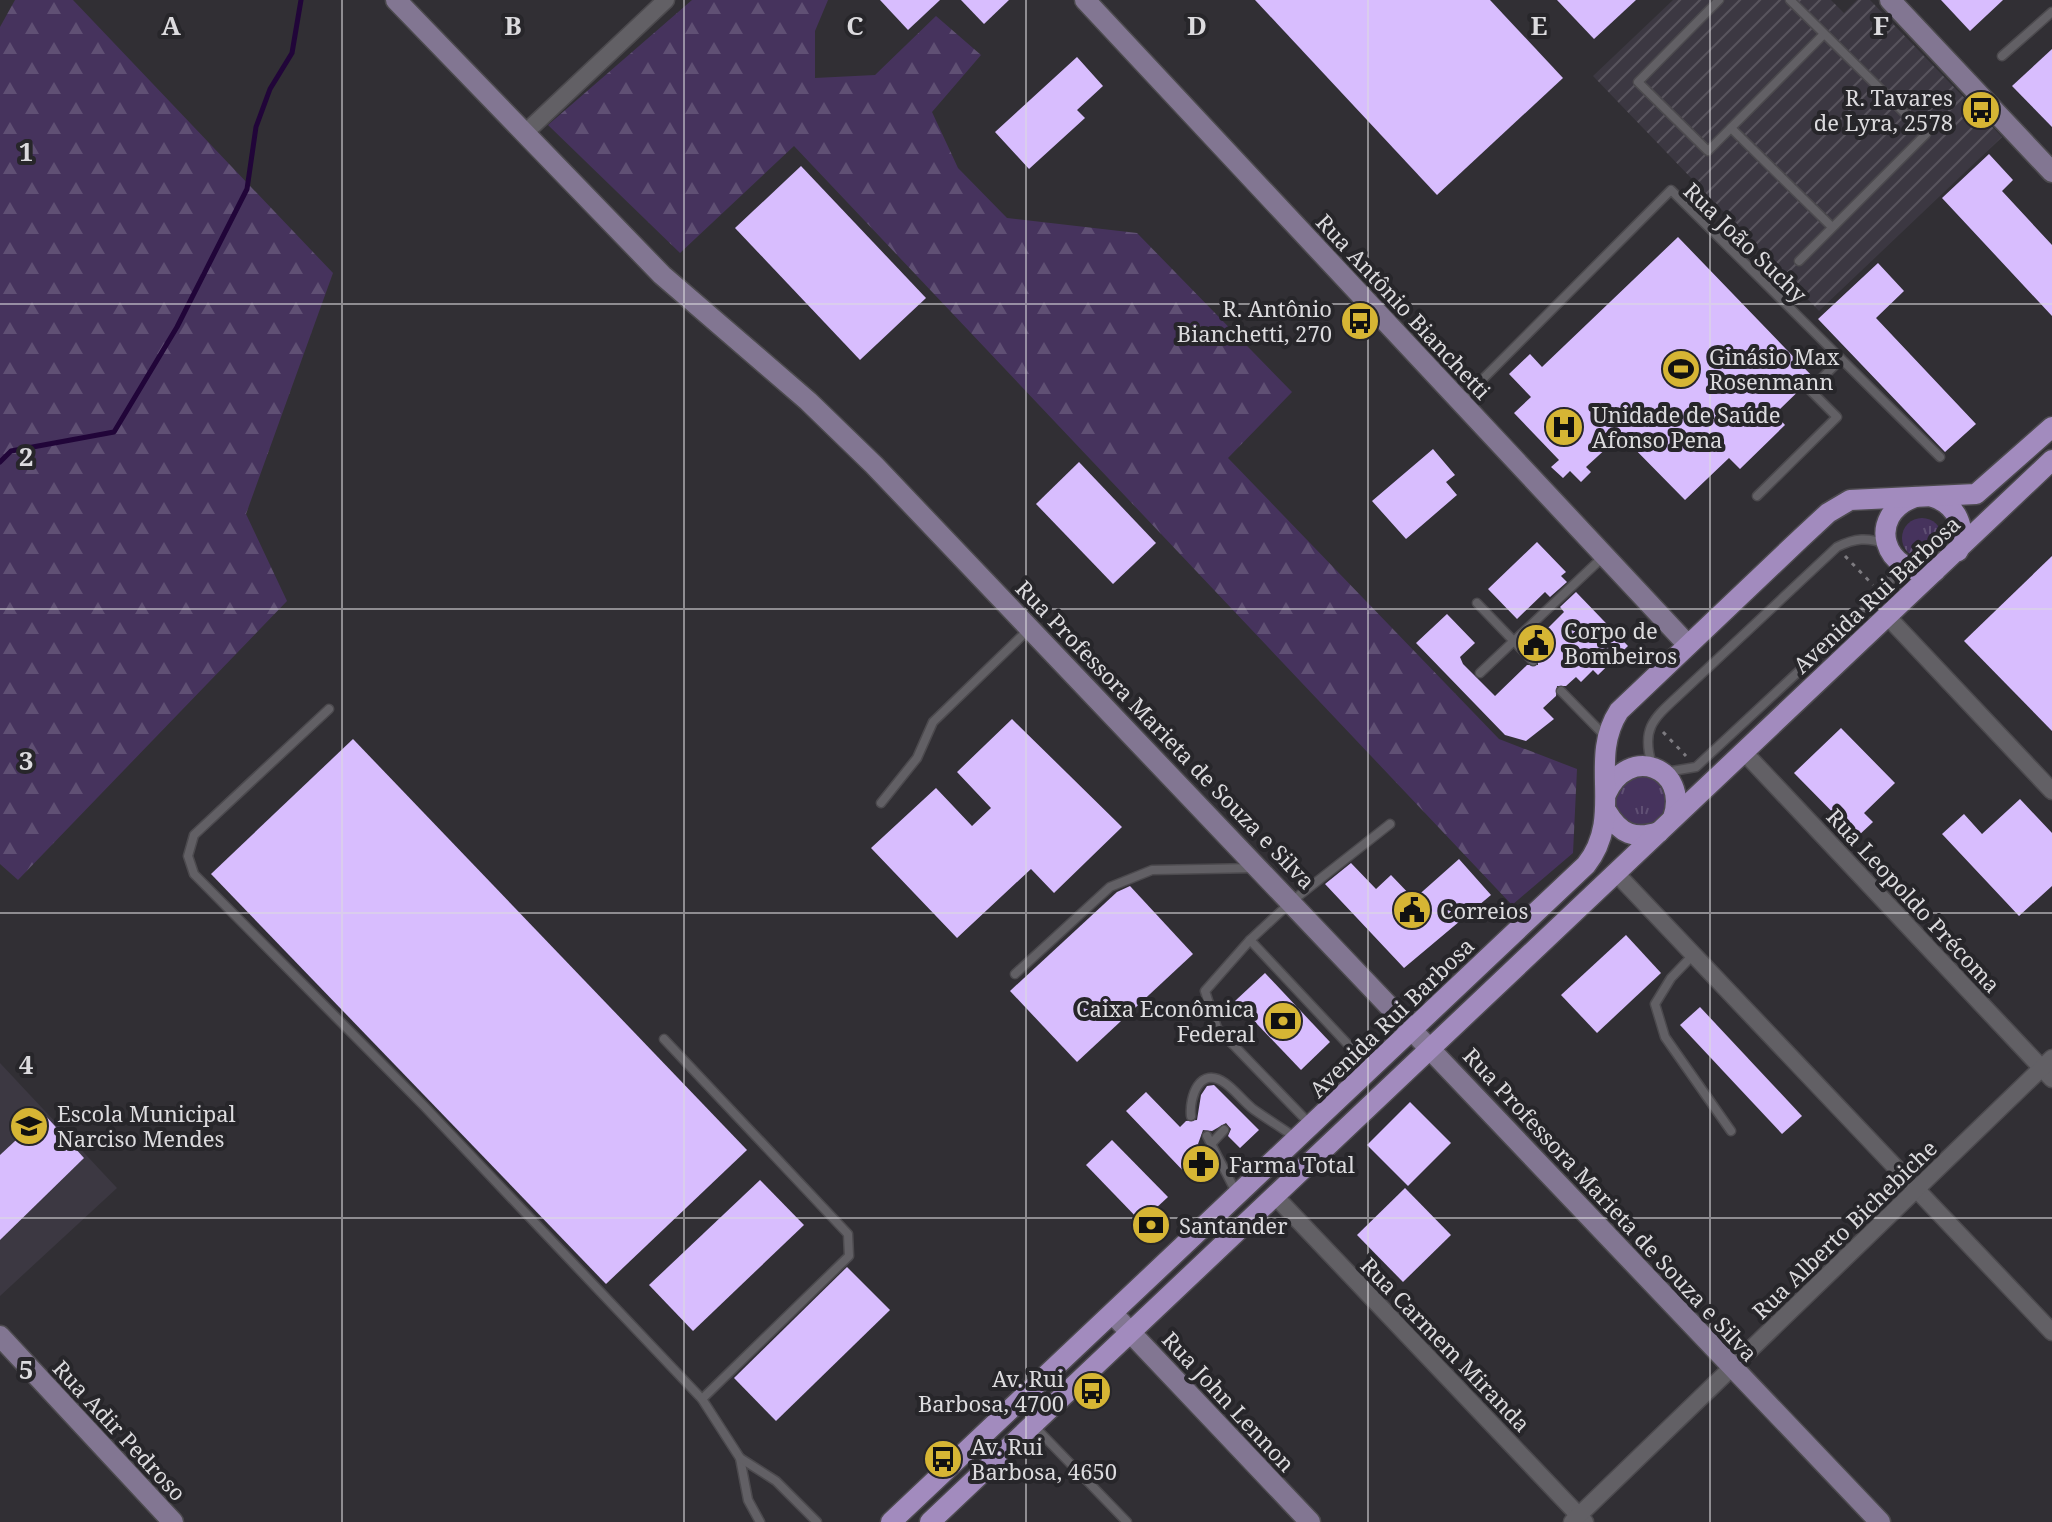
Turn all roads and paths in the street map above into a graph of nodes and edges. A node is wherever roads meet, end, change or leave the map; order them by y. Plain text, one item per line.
1 (396, 0) edge
2 (666, 0) edge
3 (1085, 0) edge
4 (1719, 0) edge
5 (1790, 0) edge
6 (1890, 0) edge
7 (2052, 12) edge
8 (1824, 34) junction
9 (2002, 56) dead end
10 (1731, 128) junction
11 (525, 133) junction
12 (2052, 172) edge
13 (1832, 227) junction
14 (1799, 261) dead end
15 (1841, 359) junction
16 (1460, 402) junction
17 (2052, 427) edge
18 (1940, 457) dead end
19 (2048, 471) edge
20 (1757, 496) dead end
21 (1923, 496) junction
22 (1958, 551) junction
23 (1842, 552) dead end
24 (1892, 554) junction
25 (1604, 556) junction
26 (1935, 571) junction
27 (1873, 585) dead end
28 (1477, 603) dead end
29 (1887, 616) junction
30 (1031, 627) junction
31 (1514, 641) junction
32 (1688, 645) junction
33 (1533, 661) dead end
34 (1480, 673) dead end
35 (1561, 691) dead end
36 (329, 709) dead end
37 (1658, 727) dead end
38 (1607, 738) junction
39 (1743, 751) junction
40 (1687, 757) dead end
41 (1657, 769) junction
42 (2052, 791) edge
43 (881, 803) dead end
44 (1606, 803) junction
45 (1390, 824) dead end
46 (1666, 825) junction
47 (1260, 867) junction
48 (1615, 872) junction
49 (1292, 901) junction
50 (1250, 940) junction
51 (1694, 955) junction
52 (1015, 974) dead end
53 (1413, 1030) junction
54 (664, 1039) dead end
55 (1431, 1049) junction
56 (2048, 1068) edge
57 (1371, 1069) junction
58 (1191, 1116) dead end
59 (1224, 1130) dead end
60 (1731, 1131) dead end
61 (1304, 1132) junction
62 (1917, 1190) junction
63 (1237, 1194) junction
64 (1275, 1196) junction
65 (1113, 1314) junction
66 (1131, 1332) junction
67 (2052, 1332) edge
68 (0, 1336) edge
69 (1733, 1367) junction
70 (702, 1399) junction
71 (1033, 1425) junction
72 (740, 1458) junction
73 (1578, 1520) edge
74 (173, 1522) edge
75 (760, 1522) edge
76 (817, 1522) edge
77 (891, 1522) edge
78 (930, 1522) edge
79 (1127, 1522) edge
80 (1310, 1522) edge
81 (1880, 1522) edge

1 - 11 street, Rua Professora Marieta de Souza e Silva
2 - 11 street
3 - 16 street, Rua Antônio Bianchetti
4 - 10 lane
5 - 8 lane
6 - 12 street
7 - 9 lane
8 - 10 lane
8 - 13 lane
10 - 13 lane
11 - 30 street, Rua Professora Marieta de Souza e Silva
13 - 14 lane
15 - 16 lane, Rua João Suchy
15 - 18 lane, Rua João Suchy
15 - 20 lane
16 - 25 street, Rua Antônio Bianchetti
17 - 21 main road, Avenida Rui Barbosa
19 - 22 main road, Avenida Rui Barbosa
21 - 22 main road
21 - 24 main road
21 - 32 main road, Avenida Rui Barbosa
22 - 26 main road, Avenida Rui Barbosa
23 - 27 path
24 - 26 main road
24 - 41 lane
24 - 41 lane
25 - 31 lane
25 - 32 street, Rua Antônio Bianchetti
26 - 29 main road, Avenida Rui Barbosa
28 - 31 lane
29 - 39 main road, Avenida Rui Barbosa
29 - 42 street
30 - 43 lane
30 - 47 street, Rua Professora Marieta de Souza e Silva
31 - 33 lane
31 - 34 lane
32 - 38 main road, Avenida Rui Barbosa
35 - 38 lane
36 - 70 lane
37 - 40 path
38 - 44 main road, Avenida Rui Barbosa
39 - 46 main road, Avenida Rui Barbosa
39 - 56 street, Rua Leopoldo Précoma
41 - 44 main road
41 - 46 main road
44 - 46 main road
44 - 53 main road, Avenida Rui Barbosa
45 - 49 lane
46 - 48 main road, Avenida Rui Barbosa
47 - 49 street, Rua Professora Marieta de Souza e Silva
47 - 52 lane
48 - 51 street
48 - 55 main road, Avenida Rui Barbosa
49 - 50 lane
49 - 53 street, Rua Professora Marieta de Souza e Silva
50 - 57 lane
50 - 61 lane
51 - 60 lane
51 - 62 street
53 - 55 street, Rua Professora Marieta de Souza e Silva
53 - 57 main road, Avenida Rui Barbosa
54 - 70 lane
55 - 64 main road, Avenida Rui Barbosa
55 - 69 street, Rua Professora Marieta de Souza e Silva
56 - 62 street, Rua Alberto Bichebiche
57 - 61 main road, Avenida Rui Barbosa
58 - 61 lane
59 - 63 lane
61 - 63 main road, Avenida Rui Barbosa
62 - 67 street
62 - 69 street, Rua Alberto Bichebiche
63 - 65 main road, Avenida Rui Barbosa
64 - 66 main road, Avenida Rui Barbosa
64 - 73 street, Rua Carmem Miranda
65 - 66 street, Rua John Lennon
65 - 77 main road, Avenida Rui Barbosa
66 - 71 main road, Avenida Rui Barbosa
66 - 80 street, Rua John Lennon
68 - 74 street, Rua Adir Pedroso
69 - 73 street, Rua Alberto Bichebiche
69 - 81 street, Rua Professora Marieta de Souza e Silva
70 - 72 lane
71 - 78 main road, Avenida Rui Barbosa
71 - 79 lane
72 - 75 lane
72 - 76 lane

